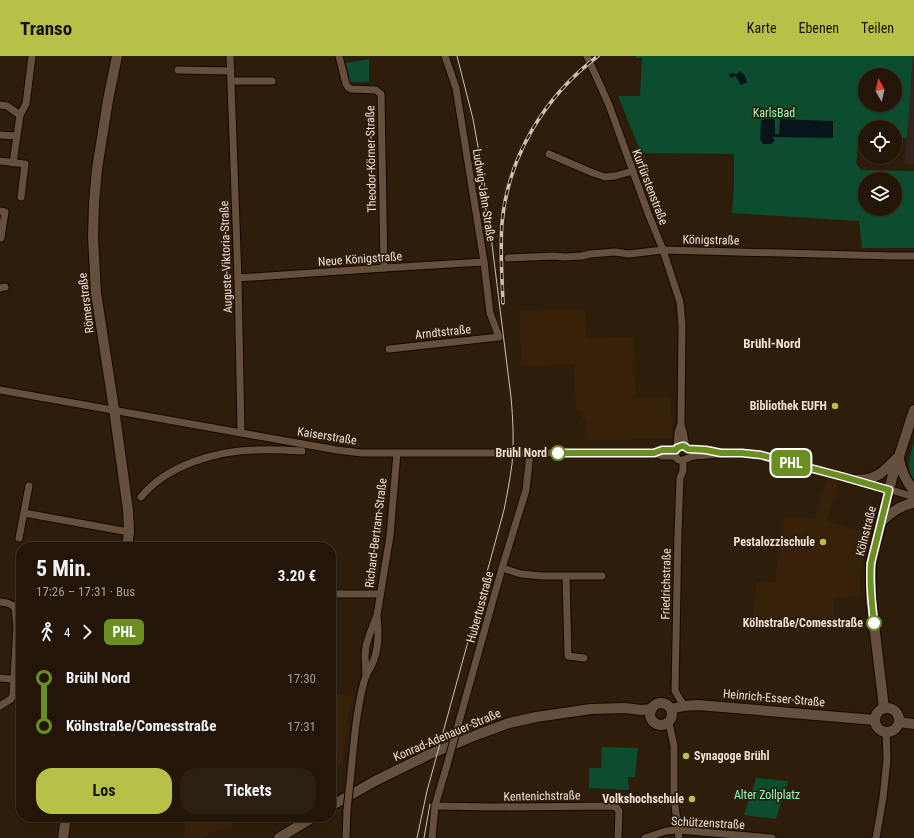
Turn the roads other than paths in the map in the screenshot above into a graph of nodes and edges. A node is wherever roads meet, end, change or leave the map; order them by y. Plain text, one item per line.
1 (32, 56) edge
2 (117, 56) edge
3 (230, 56) edge
4 (339, 56) edge
5 (445, 56) edge
6 (587, 56) edge
7 (178, 70) dead end
8 (231, 71) junction
9 (231, 81) junction
10 (272, 81) dead end
11 (0, 105) edge
12 (20, 114) junction
13 (0, 134) edge
14 (16, 136) junction
15 (549, 154) dead end
16 (0, 161) edge
17 (13, 162) junction
18 (633, 171) junction
19 (21, 197) dead end
20 (2, 211) edge
21 (0, 238) edge
22 (663, 250) junction
23 (914, 256) edge
24 (508, 258) dead end
25 (484, 262) junction
26 (384, 268) junction
27 (238, 278) junction
28 (499, 337) joint
29 (388, 349) dead end
30 (0, 390) edge
31 (114, 409) junction
32 (914, 410) edge
33 (681, 424) junction
34 (241, 432) junction
35 (257, 435) junction
36 (687, 448) junction
37 (255, 450) junction
38 (302, 451) dead end
39 (676, 451) junction
40 (397, 453) junction
41 (530, 453) junction
42 (721, 453) junction
43 (898, 457) junction
44 (685, 459) junction
45 (855, 480) junction
46 (29, 486) dead end
47 (889, 490) junction
48 (914, 491) edge
49 (141, 497) dead end
50 (914, 497) edge
51 (914, 503) edge
52 (24, 513) junction
53 (881, 522) junction
54 (129, 532) junction
55 (19, 538) dead end
56 (128, 542) edge
57 (502, 568) junction
58 (566, 576) junction
59 (602, 576) dead end
60 (336, 594) edge
61 (380, 594) junction
62 (0, 602) edge
63 (377, 615) junction
64 (16, 620) edge
65 (584, 658) dead end
66 (366, 674) junction
67 (0, 678) edge
68 (16, 680) edge
69 (16, 686) edge
70 (0, 706) edge
71 (684, 706) junction
72 (884, 708) junction
73 (652, 709) junction
74 (671, 709) junction
75 (875, 720) junction
76 (669, 722) junction
77 (898, 722) junction
78 (914, 724) edge
79 (886, 732) junction
80 (336, 803) edge
81 (435, 806) junction
82 (65, 822) edge
83 (305, 822) edge
84 (678, 830) junction
85 (63, 838) edge
86 (279, 838) edge
87 (346, 838) edge
88 (432, 838) edge
89 (618, 838) edge
90 (645, 838) edge
91 (678, 838) edge
92 (772, 838) edge
93 (876, 838) edge

1 - 12 street
2 - 31 main road, Römerstraße
3 - 8 street, Auguste-Viktoria-Straße
4 - 26 street, Theodor-Körner-Straße
5 - 25 street, Ludwig-Jahn-Straße
6 - 18 street, Kurfürstenstraße
7 - 8 street
8 - 9 street, Auguste-Viktoria-Straße
9 - 10 street
9 - 27 street, Auguste-Viktoria-Straße
11 - 12 street
12 - 14 street
13 - 14 street
14 - 17 street
15 - 18 street
16 - 17 street
17 - 19 street
18 - 22 street, Kurfürstenstraße
20 - 21 street
22 - 23 street, Königstraße
22 - 24 street, Königstraße
22 - 33 street, Kurfürstenstraße
25 - 26 street, Neue Königstraße
25 - 28 street, Ludwig-Jahn-Straße
26 - 27 street, Neue Königstraße
27 - 34 street, Auguste-Viktoria-Straße
28 - 29 street, Arndtstraße
30 - 31 street, Kaiserstraße
31 - 34 street, Kaiserstraße
31 - 54 main road, Römerstraße
32 - 43 main road, Kölnstraße
33 - 36 street, Kurfürstenstraße
33 - 39 street, Kurfürstenstraße
34 - 35 street, Kaiserstraße
35 - 37 street
35 - 40 street, Kaiserstraße
36 - 39 street
36 - 42 street
36 - 44 street
37 - 38 street
37 - 49 street
39 - 41 street, Kaiserstraße
39 - 44 street
40 - 41 street, Kaiserstraße
40 - 61 street, Richard-Bertram-Straße
41 - 57 street, Hubertusstraße
42 - 44 street
42 - 45 street
43 - 45 main road
43 - 47 main road, Kölnstraße
43 - 48 main road
44 - 71 street, Friedrichstraße
45 - 47 street
46 - 52 street
47 - 50 street
47 - 53 main road, Kölnstraße
51 - 53 main road
52 - 54 street
52 - 55 street
53 - 72 main road, Kölnstraße
54 - 56 main road, Römerstraße
57 - 58 street
57 - 81 street, Hubertusstraße, bridge
58 - 59 street
58 - 65 street
60 - 61 street
61 - 63 street, Richard-Bertram-Straße
62 - 64 street
63 - 66 street, Richard-Bertram-Straße
63 - 66 street, Richard-Bertram-Straße
66 - 87 street, Richard-Bertram-Straße, bridge
67 - 68 street
69 - 70 street
71 - 74 main road, Heinrich-Esser-Straße
71 - 75 main road, Heinrich-Esser-Straße
72 - 75 main road
72 - 77 main road
73 - 74 main road
73 - 76 main road
73 - 80 main road, Konrad-Adenauer-Straße
74 - 76 main road
75 - 79 main road
76 - 84 street
77 - 78 main road
77 - 79 main road
79 - 93 street
81 - 88 street, Hubertusstraße
81 - 89 street, Kentenichstraße
82 - 85 main road
83 - 86 main road
84 - 90 street, Schützenstraße
84 - 91 street
84 - 92 street, Schützenstraße

